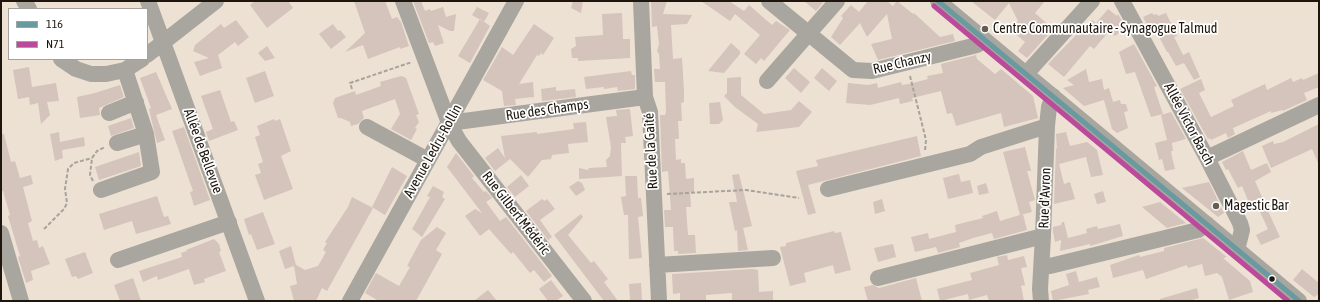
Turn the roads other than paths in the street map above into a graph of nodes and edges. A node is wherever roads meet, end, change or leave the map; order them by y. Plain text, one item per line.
1 (148, 1) edge
2 (216, 1) edge
3 (403, 1) edge
4 (516, 1) edge
5 (641, 1) edge
6 (769, 1) edge
7 (838, 1) edge
8 (938, 1) edge
9 (1092, 1) edge
10 (1122, 1) edge
11 (809, 34) junction
12 (985, 40) junction
13 (164, 41) junction
14 (148, 54) edge
15 (62, 60) edge
16 (140, 60) edge
17 (125, 70) junction
18 (1026, 74) junction
19 (767, 81) dead end
20 (645, 96) junction
21 (1053, 96) junction
22 (136, 102) junction
23 (1319, 105) edge
24 (109, 113) dead end
25 (449, 123) junction
26 (1047, 126) junction
27 (367, 127) dead end
28 (146, 134) junction
29 (117, 143) road end
30 (1207, 158) junction
31 (428, 160) junction
32 (828, 189) dead end
33 (101, 190) road end
34 (229, 222) junction
35 (1207, 224) junction
36 (1, 233) edge
37 (1044, 236) junction
38 (1237, 250) junction
39 (773, 258) dead end
40 (118, 260) dead end
41 (1042, 264) junction
42 (657, 265) junction
43 (878, 278) dead end
44 (1291, 299) edge
45 (21, 301) edge
46 (257, 301) edge
47 (350, 301) edge
48 (584, 301) edge
49 (659, 301) edge
50 (1041, 301) edge

1 - 13 street, Allée de Bellevue
2 - 13 street
3 - 25 street, Rue Gilbert Médéric
4 - 25 street, Avenue Ledru-Rollin
5 - 20 street, Rue de la Gaîté
6 - 11 street, Rue Chanzy
7 - 11 street
8 - 12 street
9 - 18 street
10 - 30 street, Allée Victor Basch
11 - 12 street, Rue Chanzy
11 - 19 street
12 - 18 street
13 - 14 street
13 - 34 street, Allée de Bellevue
15 - 17 street
16 - 17 street
17 - 22 street
18 - 21 street
20 - 25 street, Rue des Champs
20 - 42 street, Rue de la Gaîté
21 - 26 street, Rue d'Avron
21 - 35 street
22 - 24 street
22 - 28 street
23 - 30 street
25 - 31 street, Avenue Ledru-Rollin
25 - 48 street, Rue Gilbert Médéric
26 - 32 street
26 - 37 street, Rue d'Avron
27 - 31 street
28 - 29 street
28 - 33 street
30 - 38 street, Allée Victor Basch
31 - 47 street, Avenue Ledru-Rollin
34 - 40 street
34 - 46 street, Allée de Bellevue
35 - 38 street
35 - 41 street
36 - 45 street
37 - 41 street, Rue d'Avron
37 - 43 street
38 - 44 street
39 - 42 street
41 - 50 street, Rue d'Avron
42 - 49 street, Rue de la Gaîté

